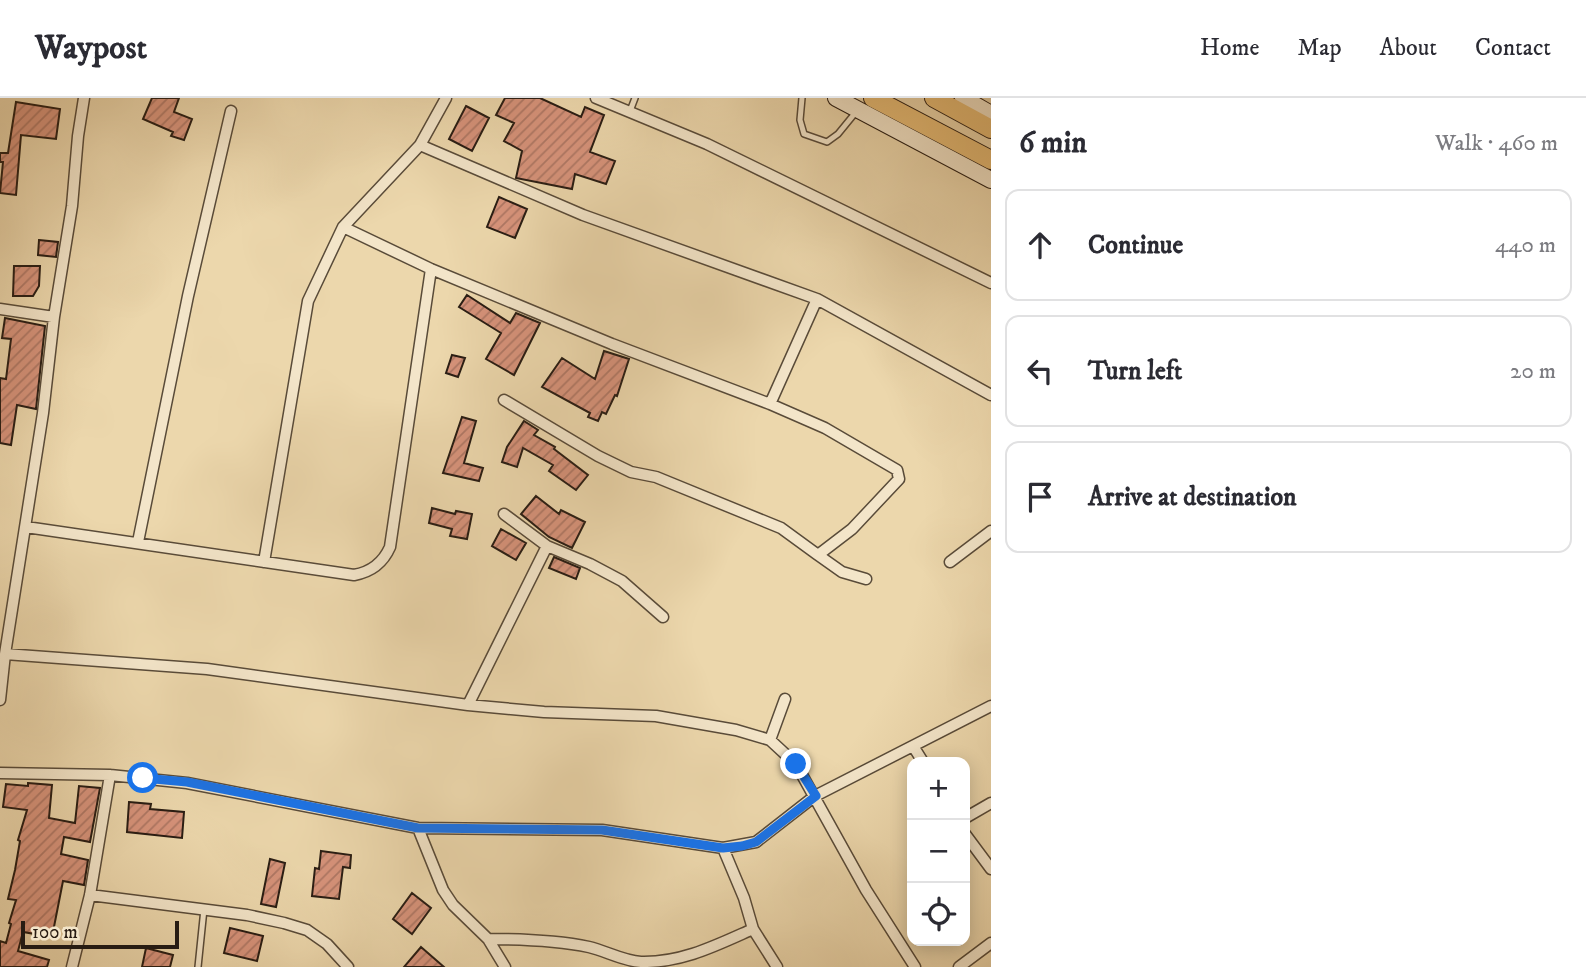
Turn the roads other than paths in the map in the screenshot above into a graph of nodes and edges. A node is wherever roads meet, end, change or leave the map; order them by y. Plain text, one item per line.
1 (84, 98) edge
2 (446, 98) edge
3 (596, 98) edge
4 (635, 98) edge
5 (802, 98) edge
6 (836, 98) edge
7 (873, 98) edge
8 (934, 98) edge
9 (968, 99) edge
10 (858, 109) junction
11 (230, 111) dead end
12 (630, 112) junction
13 (991, 114) edge
14 (991, 130) edge
15 (420, 145) junction
16 (991, 160) edge
17 (991, 180) edge
18 (344, 227) junction
19 (431, 269) junction
20 (991, 283) edge
21 (817, 299) junction
22 (0, 309) edge
23 (54, 317) junction
24 (991, 395) edge
25 (505, 400) dead end
26 (770, 404) junction
27 (505, 514) dead end
28 (26, 527) junction
29 (991, 531) edge
30 (138, 542) junction
31 (547, 546) junction
32 (818, 555) junction
33 (264, 562) junction
34 (950, 562) dead end
35 (866, 579) dead end
36 (663, 617) dead end
37 (5, 654) junction
38 (785, 699) dead end
39 (0, 700) edge
40 (468, 705) junction
41 (991, 706) edge
42 (770, 740) junction
43 (914, 746) junction
44 (920, 757) edge
45 (0, 773) edge
46 (110, 775) junction
47 (816, 796) junction
48 (991, 803) edge
49 (970, 815) edge
50 (418, 828) junction
51 (970, 841) edge
52 (723, 848) junction
53 (991, 869) edge
54 (90, 895) junction
55 (204, 909) junction
56 (753, 929) junction
57 (488, 939) junction
58 (991, 943) edge
59 (72, 967) edge
60 (198, 967) edge
61 (348, 967) edge
62 (505, 967) edge
63 (777, 967) edge
64 (915, 967) edge
65 (959, 967) edge

1 - 23 street
2 - 15 street
3 - 12 street
4 - 12 lane
5 - 10 lane
6 - 10 street
7 - 16 main road
8 - 14 main road
9 - 13 street
10 - 17 street
11 - 30 street
12 - 20 street
15 - 18 street
15 - 21 street
18 - 19 street
18 - 33 street
19 - 26 street
19 - 33 street
21 - 24 street
21 - 26 street
22 - 23 street
23 - 28 street
25 - 32 street
26 - 32 street
27 - 31 street
28 - 30 street
28 - 37 street
29 - 34 street
30 - 33 street
31 - 36 street
31 - 40 street
32 - 35 street
37 - 39 street
37 - 40 street
38 - 42 street
40 - 42 street
41 - 43 street
42 - 47 street
43 - 44 street
43 - 47 street
45 - 46 street
46 - 50 street
46 - 54 street
47 - 52 street
47 - 64 street
48 - 49 street
50 - 52 street
50 - 57 street
51 - 53 street
52 - 56 street
54 - 55 street
54 - 59 street
55 - 60 lane
55 - 61 street
56 - 57 street
56 - 63 street
57 - 62 street
58 - 65 street

